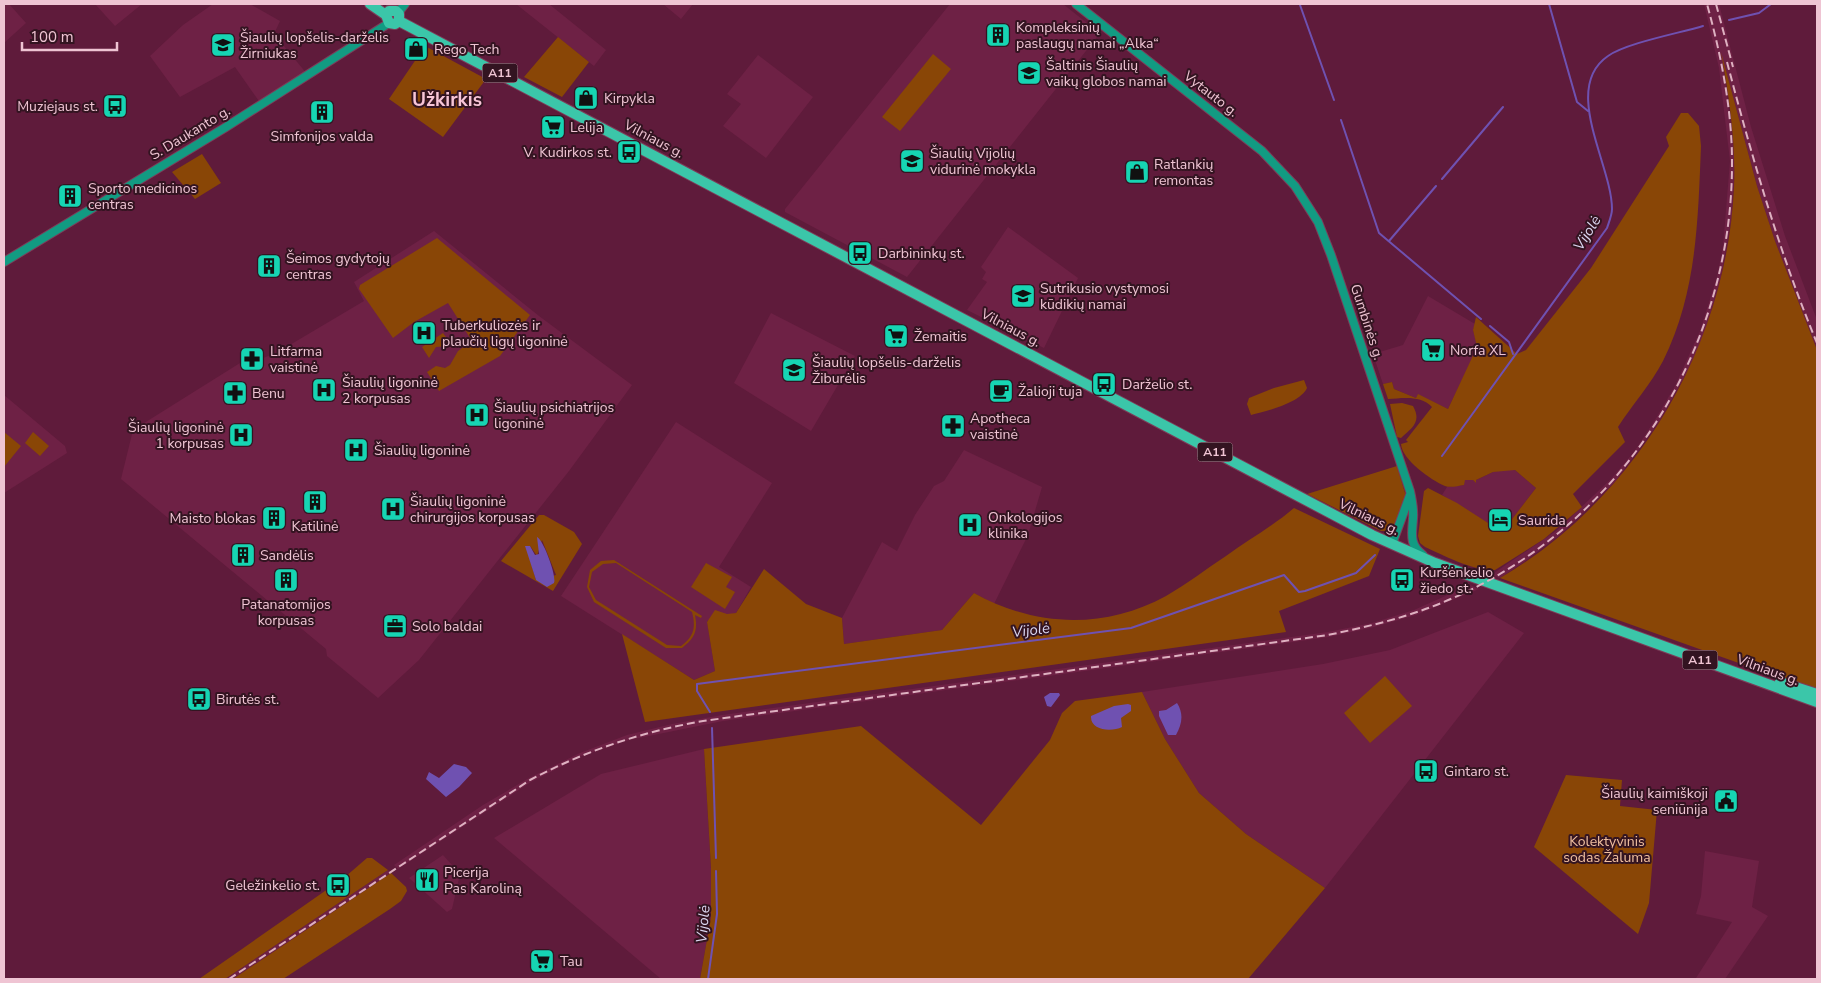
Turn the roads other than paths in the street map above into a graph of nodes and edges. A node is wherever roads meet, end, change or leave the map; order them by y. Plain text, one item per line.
1 (370, 4) edge
2 (406, 4) edge
3 (1076, 4) edge
4 (393, 18) junction
5 (1280, 170) joint
6 (4, 262) edge
7 (1410, 491) junction
8 (1392, 544) junction
9 (1435, 563) junction
10 (1625, 630) junction
11 (1817, 694) edge
12 (1817, 702) edge

1 - 4 highway, Vilniaus g. / A11
2 - 4 main road, S. Daukanto g.
3 - 5 main road, Vytauto g.
4 - 6 main road, S. Daukanto g.
4 - 8 highway, Vilniaus g. / A11
5 - 7 main road, Gumbinės g.
7 - 8 main road
7 - 9 main road, Gumbinės g.
8 - 9 highway, Vilniaus g. / A11
9 - 10 highway, Vilniaus g. / A11
10 - 11 highway, Vilniaus g. / A11
10 - 12 highway, Vilniaus g. / A11

